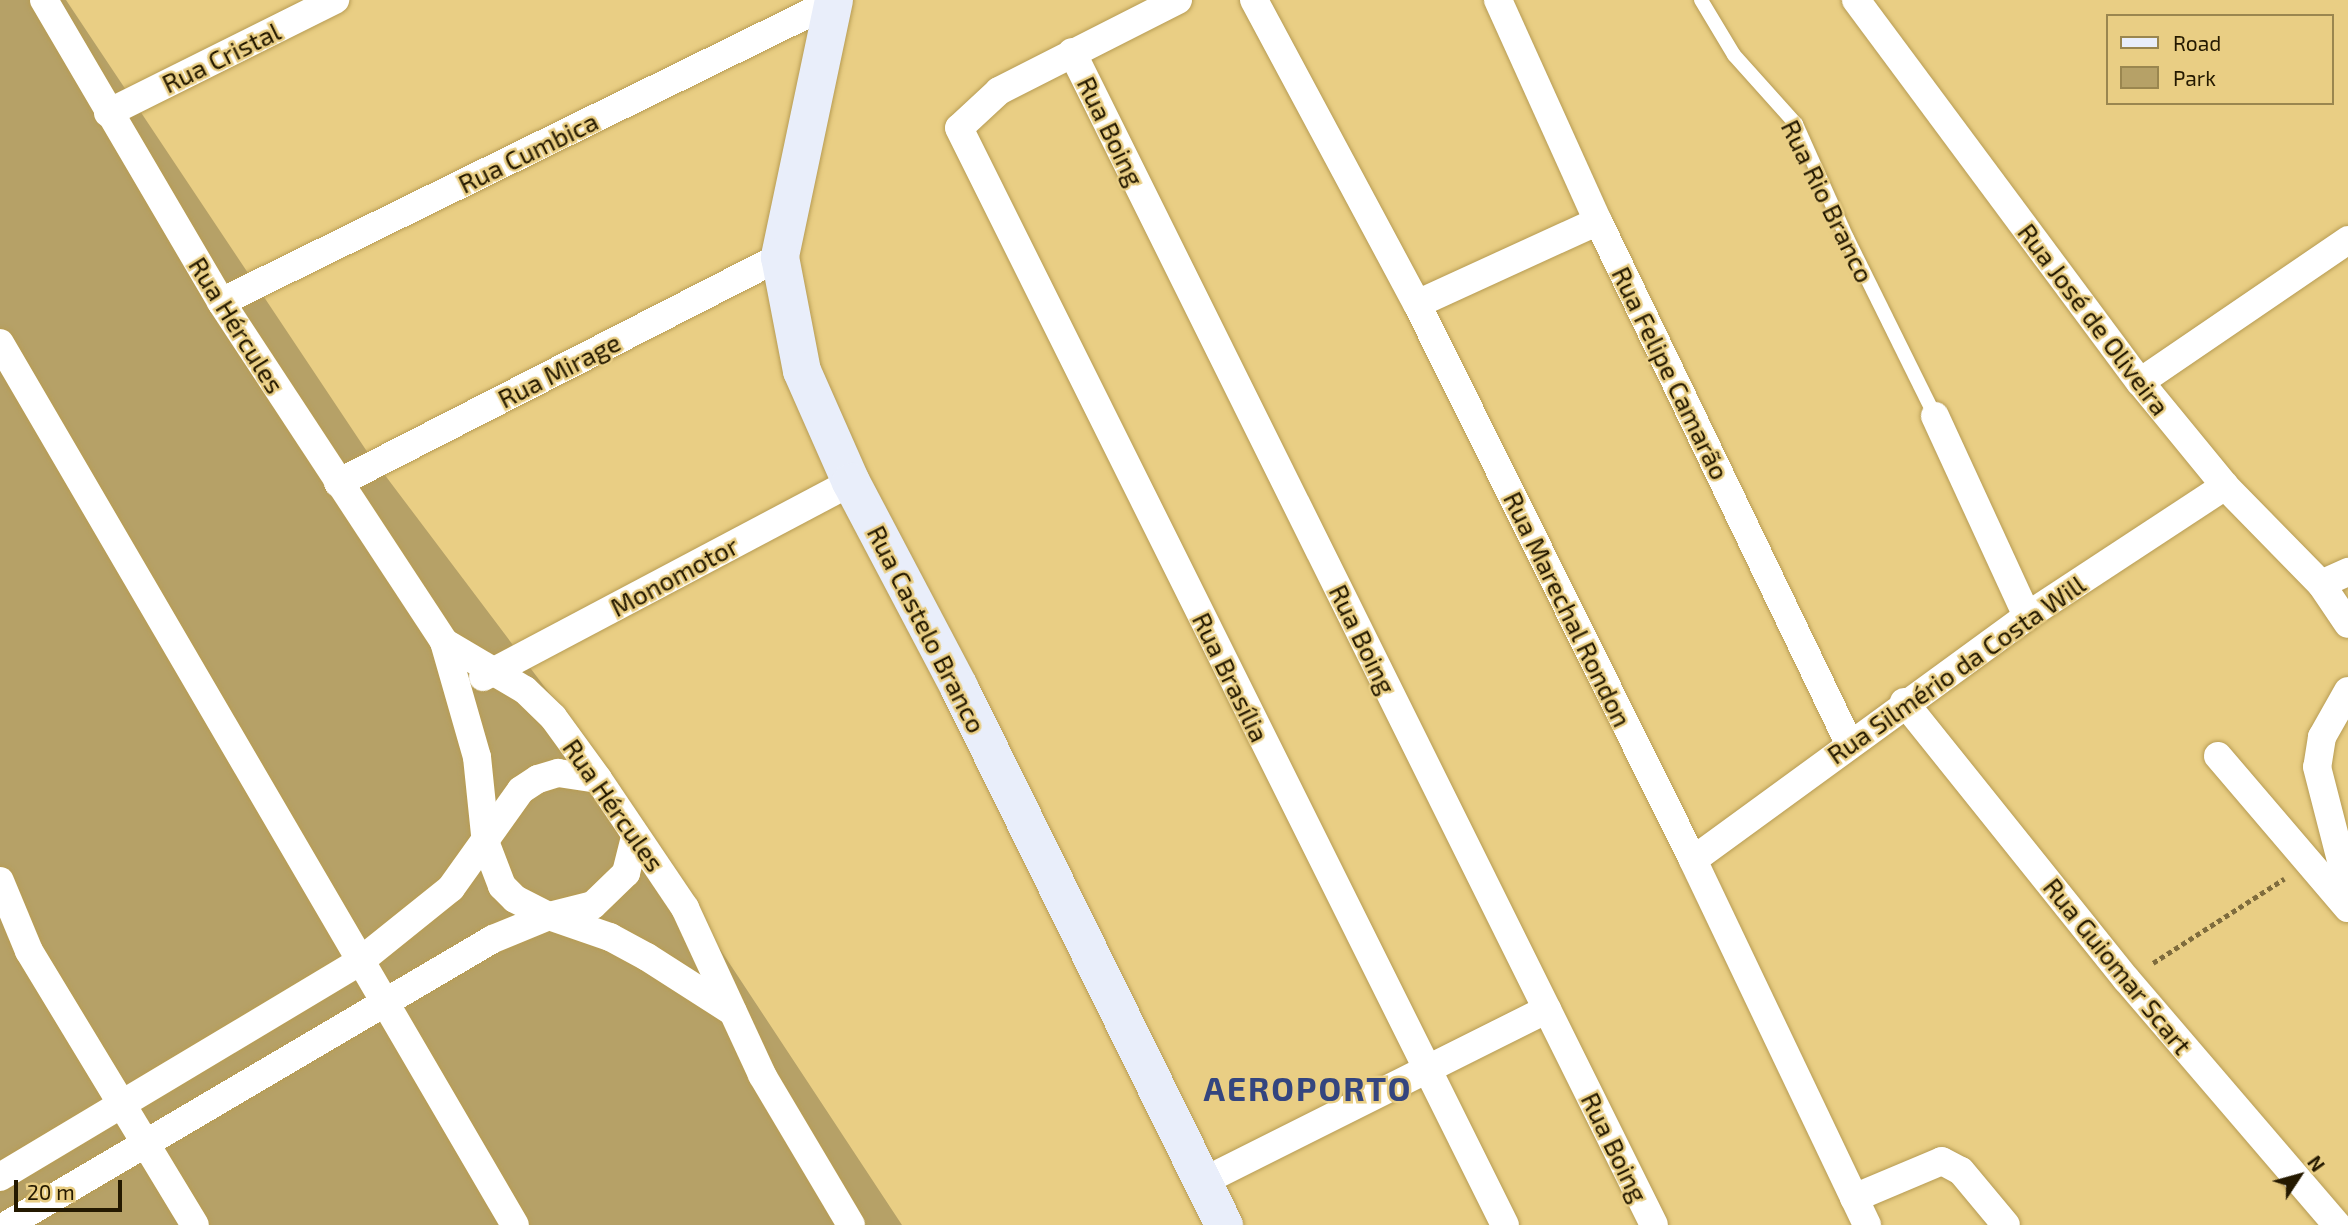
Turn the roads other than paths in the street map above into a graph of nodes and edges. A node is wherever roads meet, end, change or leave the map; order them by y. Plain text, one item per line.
1 (44, 0) edge
2 (335, 0) edge
3 (834, 0) edge
4 (1178, 0) edge
5 (1254, 0) edge
6 (1498, 0) edge
7 (1701, 0) edge
8 (1856, 0) edge
9 (1072, 52) junction
10 (108, 113) junction
11 (959, 128) joint
12 (1598, 221) junction
13 (2348, 240) edge
14 (780, 257) junction
15 (221, 302) junction
16 (1417, 304) junction
17 (0, 343) edge
18 (2140, 382) junction
19 (1935, 416) joint
20 (851, 482) junction
21 (338, 483) junction
22 (2225, 486) junction
23 (2348, 572) edge
24 (2321, 584) junction
25 (2027, 616) junction
26 (2348, 624) edge
27 (444, 642) junction
28 (498, 670) junction
29 (458, 689) junction
30 (2348, 691) edge
31 (1905, 702) junction
32 (1849, 743) junction
33 (2218, 756) dead end
34 (598, 779) junction
35 (635, 838) junction
36 (486, 844) junction
37 (1693, 860) junction
38 (0, 881) edge
39 (2348, 888) edge
40 (2348, 908) edge
41 (549, 916) junction
42 (359, 962) junction
43 (384, 1003) junction
44 (1547, 1009) junction
45 (733, 1012) junction
46 (1425, 1069) junction
47 (123, 1105) junction
48 (147, 1145) junction
49 (0, 1177) edge
50 (1202, 1182) junction
51 (1854, 1198) junction
52 (7, 1225) edge
53 (195, 1225) edge
54 (515, 1225) edge
55 (851, 1225) edge
56 (1224, 1225) edge
57 (1505, 1225) edge
58 (1654, 1225) edge
59 (1867, 1225) edge
60 (2006, 1225) edge
61 (2337, 1225) edge

1 - 10 street, Rua Hércules
2 - 10 street, Rua Cristal
3 - 14 street, Rua Castelo Branco
3 - 15 street, Rua Cumbica
4 - 9 street, Rua Boing
5 - 16 street, Rua Marechal Rondon
6 - 12 street, Rua Felipe Camarão
7 - 19 lane, Rua Rio Branco
8 - 18 street, Rua José de Oliveira
9 - 11 street, Rua Boing
9 - 44 street, Rua Boing
10 - 15 street, Rua Hércules
11 - 46 street, Rua Brasília
12 - 16 street
12 - 32 street, Rua Felipe Camarão
13 - 18 street
14 - 20 street, Rua Castelo Branco
14 - 21 street, Rua Mirage
15 - 21 street, Rua Hércules
16 - 37 street, Rua Marechal Rondon
17 - 42 street
18 - 22 street, Rua José de Oliveira
19 - 25 street
20 - 28 street, Monomotor
20 - 50 street, Rua Castelo Branco
21 - 27 street, Rua Hércules
22 - 24 street, Rua José de Oliveira
22 - 25 street, Rua Silmério da Costa Will
23 - 24 street
24 - 26 street, Rua José de Oliveira
25 - 31 street, Rua Silmério da Costa Will
27 - 28 street, Rua Hércules
27 - 29 street, Rua Hércules
28 - 29 street, Monomotor
28 - 34 street, Rua Hércules
29 - 36 street, Rua Hércules
30 - 39 street
31 - 32 street, Rua Silmério da Costa Will
31 - 61 street, Rua Guiomar Scart
32 - 37 street, Rua Silmério da Costa Will
33 - 40 street
34 - 35 street, Rua Hércules
34 - 36 street
35 - 41 street
35 - 45 street, Rua Hércules
36 - 41 street, Rua Hércules
36 - 42 street
37 - 51 street, Rua Marechal Rondon
38 - 47 street
41 - 43 street
41 - 45 street, Rua Hércules
42 - 43 street
42 - 47 street
43 - 48 street
43 - 54 street
44 - 46 street
44 - 58 street, Rua Boing
45 - 55 street, Rua Hércules
46 - 50 street
46 - 57 street, Rua Brasília
47 - 48 street
47 - 49 street
48 - 52 street
48 - 53 street
50 - 56 street, Rua Castelo Branco
51 - 59 street, Rua Marechal Rondon
51 - 60 street

